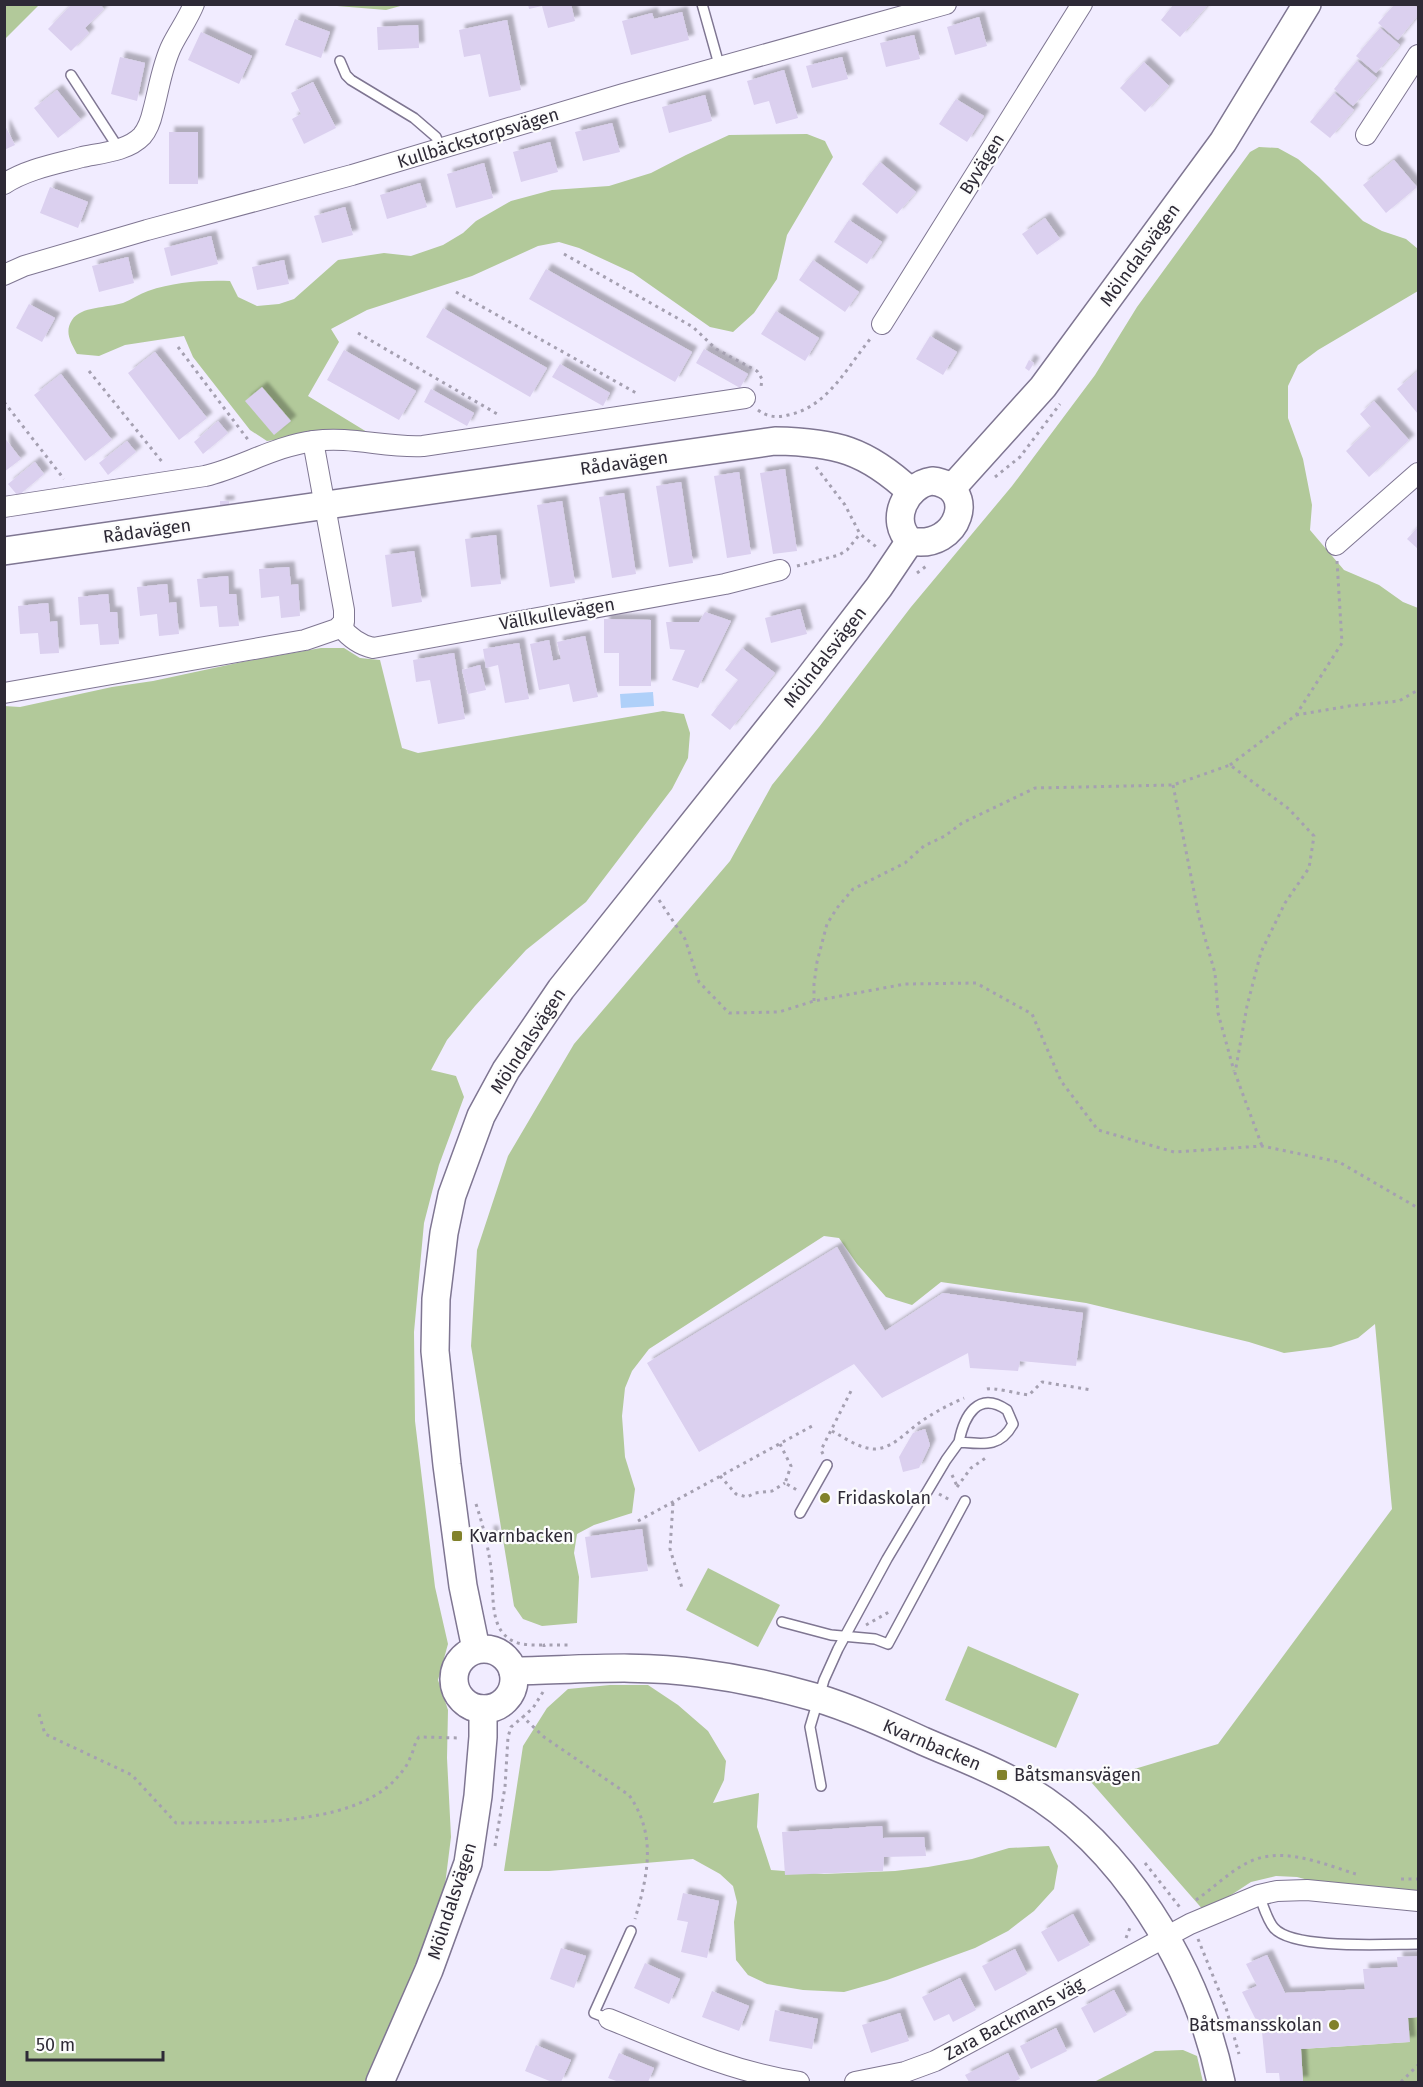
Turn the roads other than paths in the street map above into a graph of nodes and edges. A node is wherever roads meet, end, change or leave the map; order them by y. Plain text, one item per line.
1 (194, 4) edge
2 (702, 4) edge
3 (946, 4) edge
4 (1082, 4) edge
5 (1307, 4) edge
6 (1419, 55) edge
7 (340, 61) dead end
8 (720, 68) junction
9 (71, 75) dead end
10 (1366, 135) dead end
11 (118, 148) junction
12 (441, 149) junction
13 (4, 184) edge
14 (6, 270) edge
15 (882, 324) road end
16 (745, 398) road end
17 (313, 441) junction
18 (1419, 473) edge
19 (952, 488) junction
20 (911, 492) junction
21 (324, 504) junction
22 (4, 507) edge
23 (1336, 545) road end
24 (4, 551) edge
25 (903, 552) junction
26 (780, 570) road end
27 (340, 626) junction
28 (4, 693) edge
29 (959, 1442) junction
30 (827, 1464) road end
31 (960, 1499) road end
32 (800, 1513) dead end
33 (782, 1622) dead end
34 (846, 1636) junction
35 (476, 1649) junction
36 (513, 1671) junction
37 (817, 1698) junction
38 (483, 1709) junction
39 (821, 1786) dead end
40 (1259, 1894) junction
41 (1419, 1901) edge
42 (631, 1931) road end
43 (1166, 1938) junction
44 (1419, 1944) edge
45 (609, 2019) joint
46 (380, 2082) edge
47 (799, 2082) edge
48 (855, 2082) edge
49 (1221, 2082) edge

1 - 11 street
2 - 8 lane
3 - 8 street, Kullbäckstorpsvägen
4 - 15 street, Byvägen
5 - 19 street, Mölndalsvägen
6 - 10 street
7 - 12 lane
8 - 12 street, Kullbäckstorpsvägen
9 - 11 lane
11 - 13 street
12 - 14 street, Kullbäckstorpsvägen
16 - 17 street
17 - 21 street
17 - 22 street
18 - 23 street
19 - 20 street
19 - 25 street
20 - 21 street, Rådavägen
20 - 25 street
21 - 24 street, Rådavägen
21 - 27 street
25 - 35 street, Mölndalsvägen
26 - 27 street, Vällkullevägen
27 - 28 street
29 - 29 lane
29 - 34 lane
30 - 32 lane
31 - 34 lane
33 - 34 lane
34 - 37 lane
35 - 36 street
35 - 38 street
36 - 37 street, Kvarnbacken
36 - 38 street
37 - 39 lane
37 - 43 street, Kvarnbacken
38 - 46 street, Mölndalsvägen
40 - 41 street
40 - 43 street
40 - 44 lane
42 - 45 lane
43 - 48 street, Zara Backmans väg
43 - 49 street, Kvarnbacken
45 - 47 street

